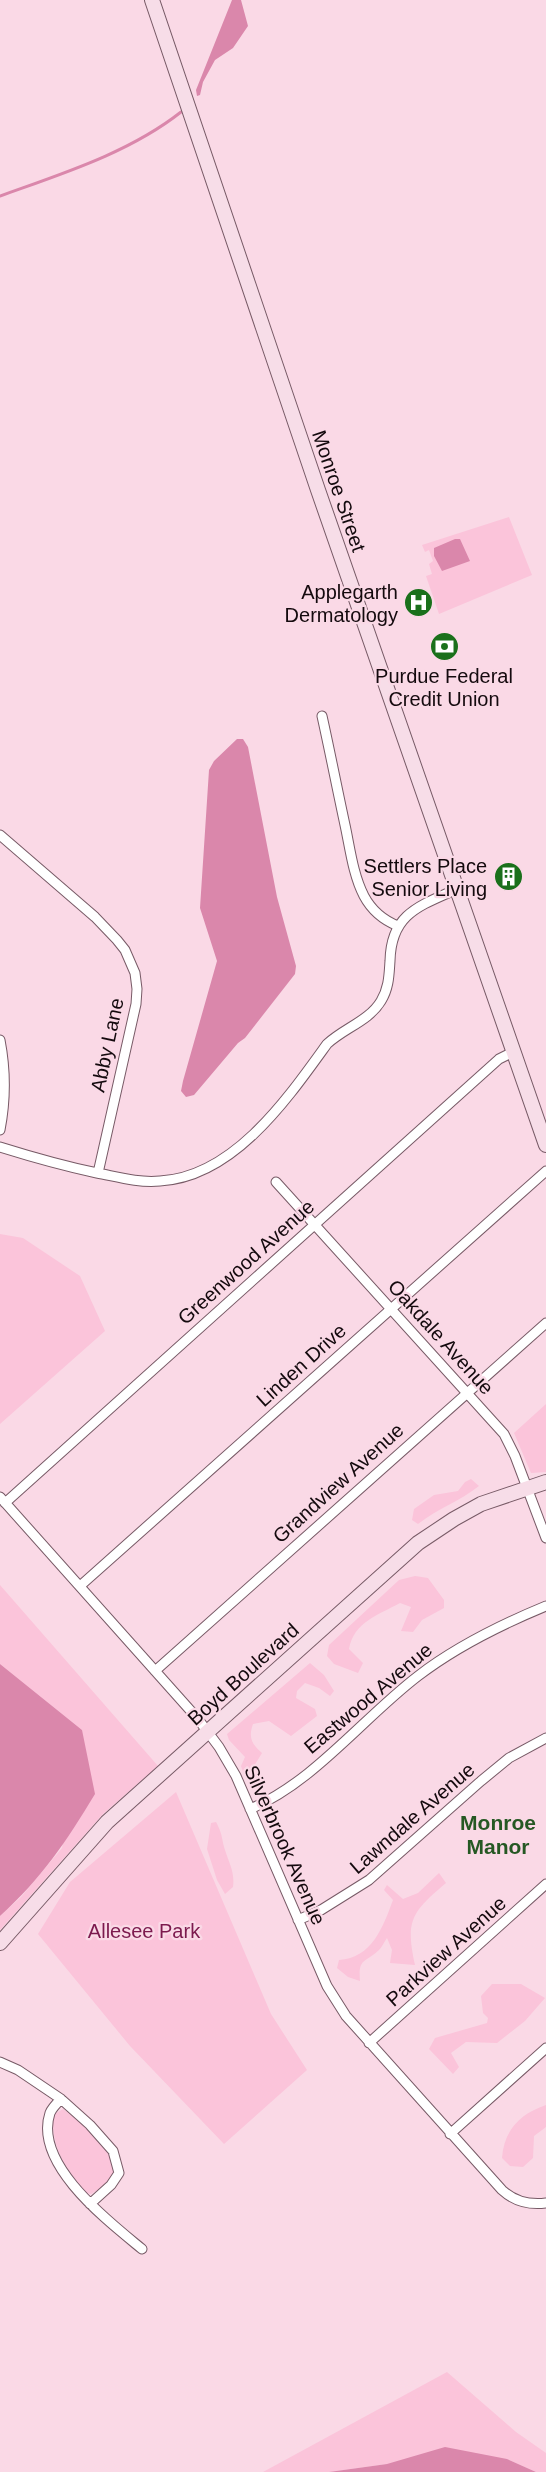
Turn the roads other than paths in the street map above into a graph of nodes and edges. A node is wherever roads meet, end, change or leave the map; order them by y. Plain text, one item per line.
1 (152, 0) edge
2 (322, 716) dead end
3 (0, 835) edge
4 (457, 889) junction
5 (398, 926) junction
6 (0, 1040) edge
7 (513, 1052) junction
8 (0, 1130) edge
9 (546, 1145) edge
10 (0, 1147) edge
11 (546, 1171) edge
12 (98, 1173) junction
13 (276, 1182) dead end
14 (315, 1224) junction
15 (391, 1308) junction
16 (546, 1323) edge
17 (467, 1392) junction
18 (546, 1482) edge
19 (527, 1488) junction
20 (2, 1500) edge
21 (546, 1538) edge
22 (80, 1586) junction
23 (546, 1606) edge
24 (156, 1671) junction
25 (208, 1731) junction
26 (546, 1738) edge
27 (250, 1809) junction
28 (546, 1884) edge
29 (298, 1920) junction
30 (0, 1942) edge
31 (369, 2043) junction
32 (546, 2048) edge
33 (0, 2062) edge
34 (60, 2099) junction
35 (450, 2134) junction
36 (546, 2203) edge
37 (90, 2204) junction
38 (142, 2249) dead end

1 - 4 main road, Monroe Street
2 - 5 street
3 - 12 street, Abby Lane
4 - 5 street
4 - 7 main road, Monroe Street
5 - 12 street
6 - 8 street
7 - 9 main road, Monroe Street
7 - 14 street, Greenwood Avenue
10 - 12 street
11 - 15 street, Linden Drive
13 - 14 street, Oakdale Avenue
14 - 15 street, Oakdale Avenue
14 - 20 street, Greenwood Avenue
15 - 17 street, Oakdale Avenue
15 - 22 street, Linden Drive
16 - 17 street, Grandview Avenue
17 - 19 street, Oakdale Avenue
17 - 24 street, Grandview Avenue
18 - 19 main road, Boyd Boulevard
19 - 21 street, Oakdale Avenue
19 - 25 main road, Boyd Boulevard
20 - 22 street, Silverbrook Avenue
22 - 24 street, Silverbrook Avenue
23 - 27 street, Eastwood Avenue
24 - 25 street, Silverbrook Avenue
25 - 27 street, Silverbrook Avenue
25 - 30 main road, Boyd Boulevard
26 - 29 street, Lawndale Avenue
27 - 29 street, Silverbrook Avenue
28 - 31 street, Parkview Avenue
29 - 31 street, Silverbrook Avenue
31 - 35 street, Silverbrook Avenue
32 - 35 street
33 - 34 street
34 - 37 street
34 - 37 street
35 - 36 street, Silverbrook Avenue
37 - 38 street

